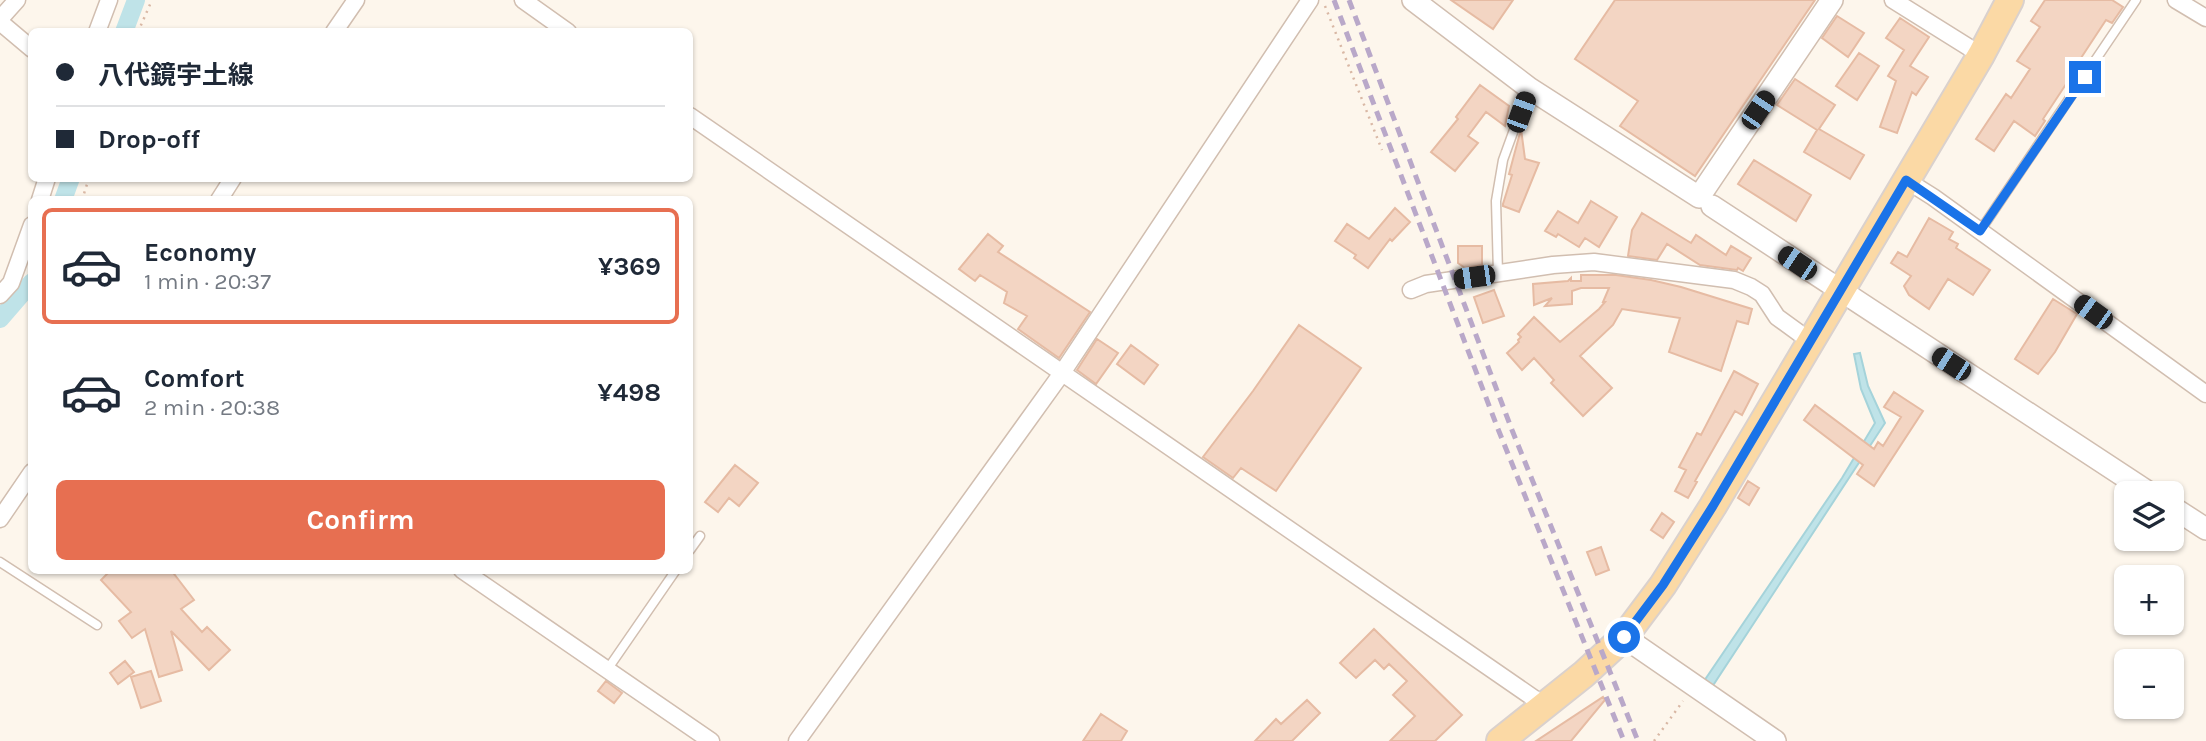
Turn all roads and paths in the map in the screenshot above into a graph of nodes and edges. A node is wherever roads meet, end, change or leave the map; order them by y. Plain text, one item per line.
1 (17, 0) edge
2 (109, 0) edge
3 (152, 0) edge
4 (356, 0) edge
5 (523, 0) edge
6 (1310, 0) edge
7 (1323, 0) edge
8 (1413, 0) edge
9 (1832, 0) edge
10 (1893, 0) edge
11 (2010, 0) edge
12 (2136, 0) edge
13 (2176, 0) edge
14 (2206, 18) edge
15 (0, 20) edge
16 (98, 28) edge
17 (140, 28) edge
18 (337, 28) edge
19 (562, 28) edge
20 (28, 45) edge
21 (1981, 55) junction
22 (1530, 88) junction
23 (693, 118) edge
24 (1382, 150) dead end
25 (1906, 180) junction
26 (1712, 206) dead end
27 (1980, 231) junction
28 (28, 236) edge
29 (1498, 274) junction
30 (1411, 290) dead end
31 (1839, 291) junction
32 (0, 295) edge
33 (1810, 341) junction
34 (1062, 373) junction
35 (2206, 394) edge
36 (28, 478) edge
37 (2131, 481) edge
38 (2184, 515) edge
39 (0, 519) edge
40 (2206, 529) edge
41 (700, 536) dead end
42 (693, 546) edge
43 (0, 562) edge
44 (468, 574) edge
45 (673, 574) edge
46 (97, 625) dead end
47 (1624, 637) junction
48 (607, 670) junction
49 (1693, 687) junction
50 (1545, 706) junction
51 (711, 741) edge
52 (797, 741) edge
53 (1500, 741) edge
54 (1654, 741) edge
55 (1774, 741) edge

1 - 15 street
2 - 16 street
3 - 17 path
4 - 18 street
5 - 19 street
6 - 34 street
7 - 24 path
8 - 22 street
9 - 22 street
10 - 21 street
11 - 21 main road
12 - 27 lane
13 - 14 street
15 - 20 street
21 - 25 main road
22 - 29 lane
23 - 34 street
25 - 27 street
25 - 31 main road
26 - 31 street
27 - 35 street
28 - 32 street
29 - 30 street
29 - 33 street
31 - 33 main road
31 - 37 street
33 - 47 main road
34 - 50 street
34 - 52 street
36 - 39 street
38 - 40 street
41 - 42 lane
43 - 46 lane
44 - 48 street
45 - 48 lane
47 - 49 street
47 - 50 main road
48 - 51 street
49 - 54 path
49 - 55 street
50 - 53 main road

